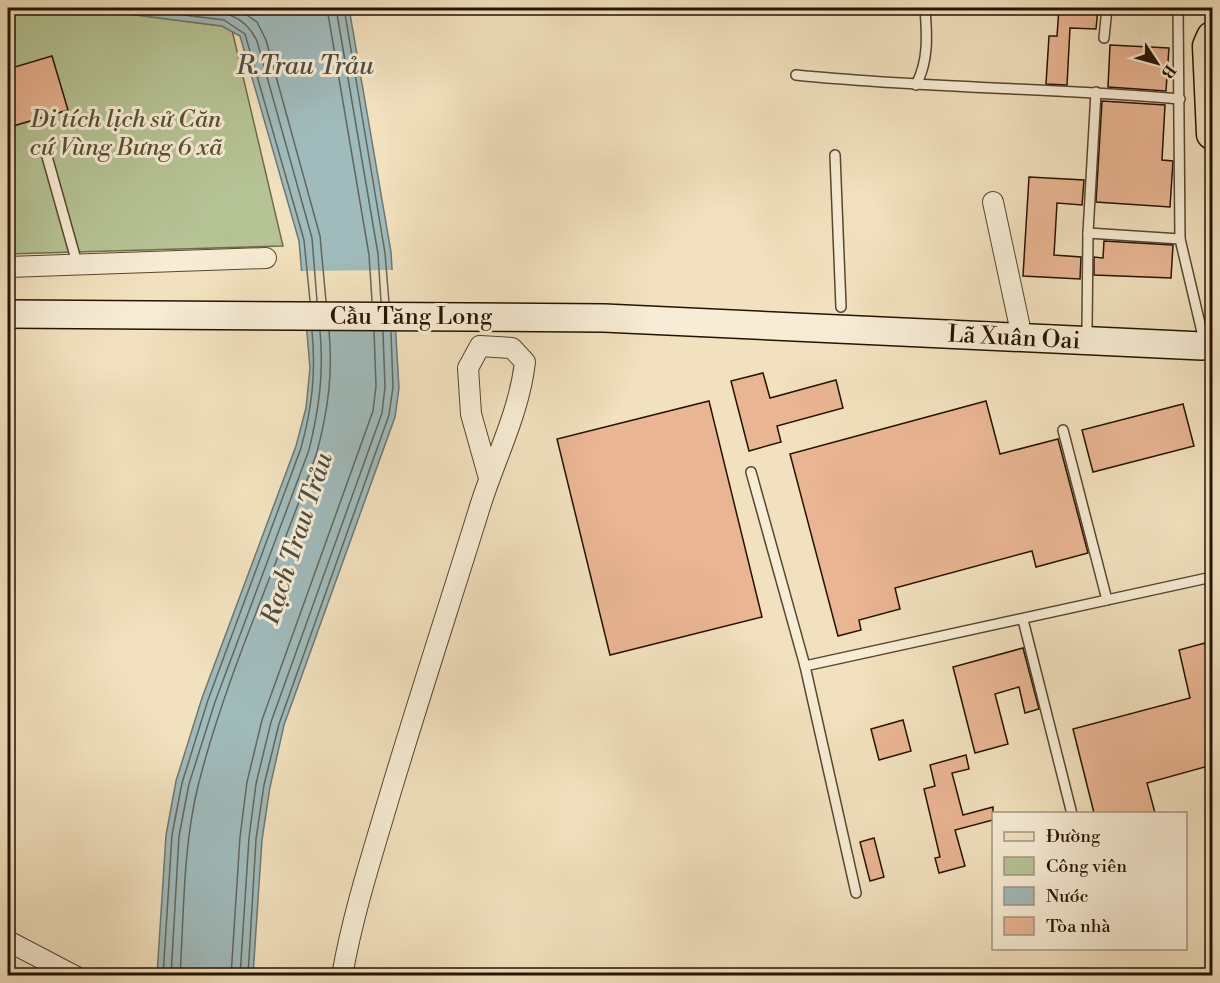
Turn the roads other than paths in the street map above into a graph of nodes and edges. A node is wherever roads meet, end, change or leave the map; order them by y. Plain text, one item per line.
1 (925, 8) edge
2 (1107, 8) edge
3 (1178, 8) edge
4 (1212, 37) edge
5 (1104, 38) dead end
6 (795, 75) dead end
7 (916, 84) junction
8 (1096, 92) junction
9 (1180, 99) junction
10 (1212, 134) edge
11 (46, 153) dead end
12 (835, 155) dead end
13 (993, 202) dead end
14 (1088, 232) junction
15 (1180, 239) junction
16 (266, 258) dead end
17 (77, 263) junction
18 (8, 267) edge
19 (841, 308) dead end
20 (8, 314) edge
21 (1019, 323) dead end
22 (815, 328) joint
23 (1088, 328) dead end
24 (1207, 337) edge
25 (1063, 430) dead end
26 (751, 472) dead end
27 (489, 478) junction
28 (1212, 578) edge
29 (1107, 600) junction
30 (1023, 620) junction
31 (805, 666) junction
32 (1072, 812) edge
33 (856, 893) dead end
34 (8, 941) edge
35 (75, 975) edge
36 (342, 975) edge

1 - 7 lane
2 - 5 lane
3 - 9 lane
4 - 10 main road
6 - 7 lane
7 - 8 lane
8 - 9 lane
8 - 14 lane
9 - 15 lane
11 - 17 lane
12 - 19 lane
13 - 21 street
14 - 15 lane
14 - 23 lane
15 - 24 lane
16 - 17 street
17 - 18 street
20 - 22 main road, Cầu Tăng Long
22 - 24 main road, Lã Xuân Oai
25 - 29 lane
26 - 31 lane
27 - 27 street
27 - 36 street
28 - 29 lane
29 - 30 lane
30 - 31 lane
30 - 32 lane
31 - 33 lane
34 - 35 street

